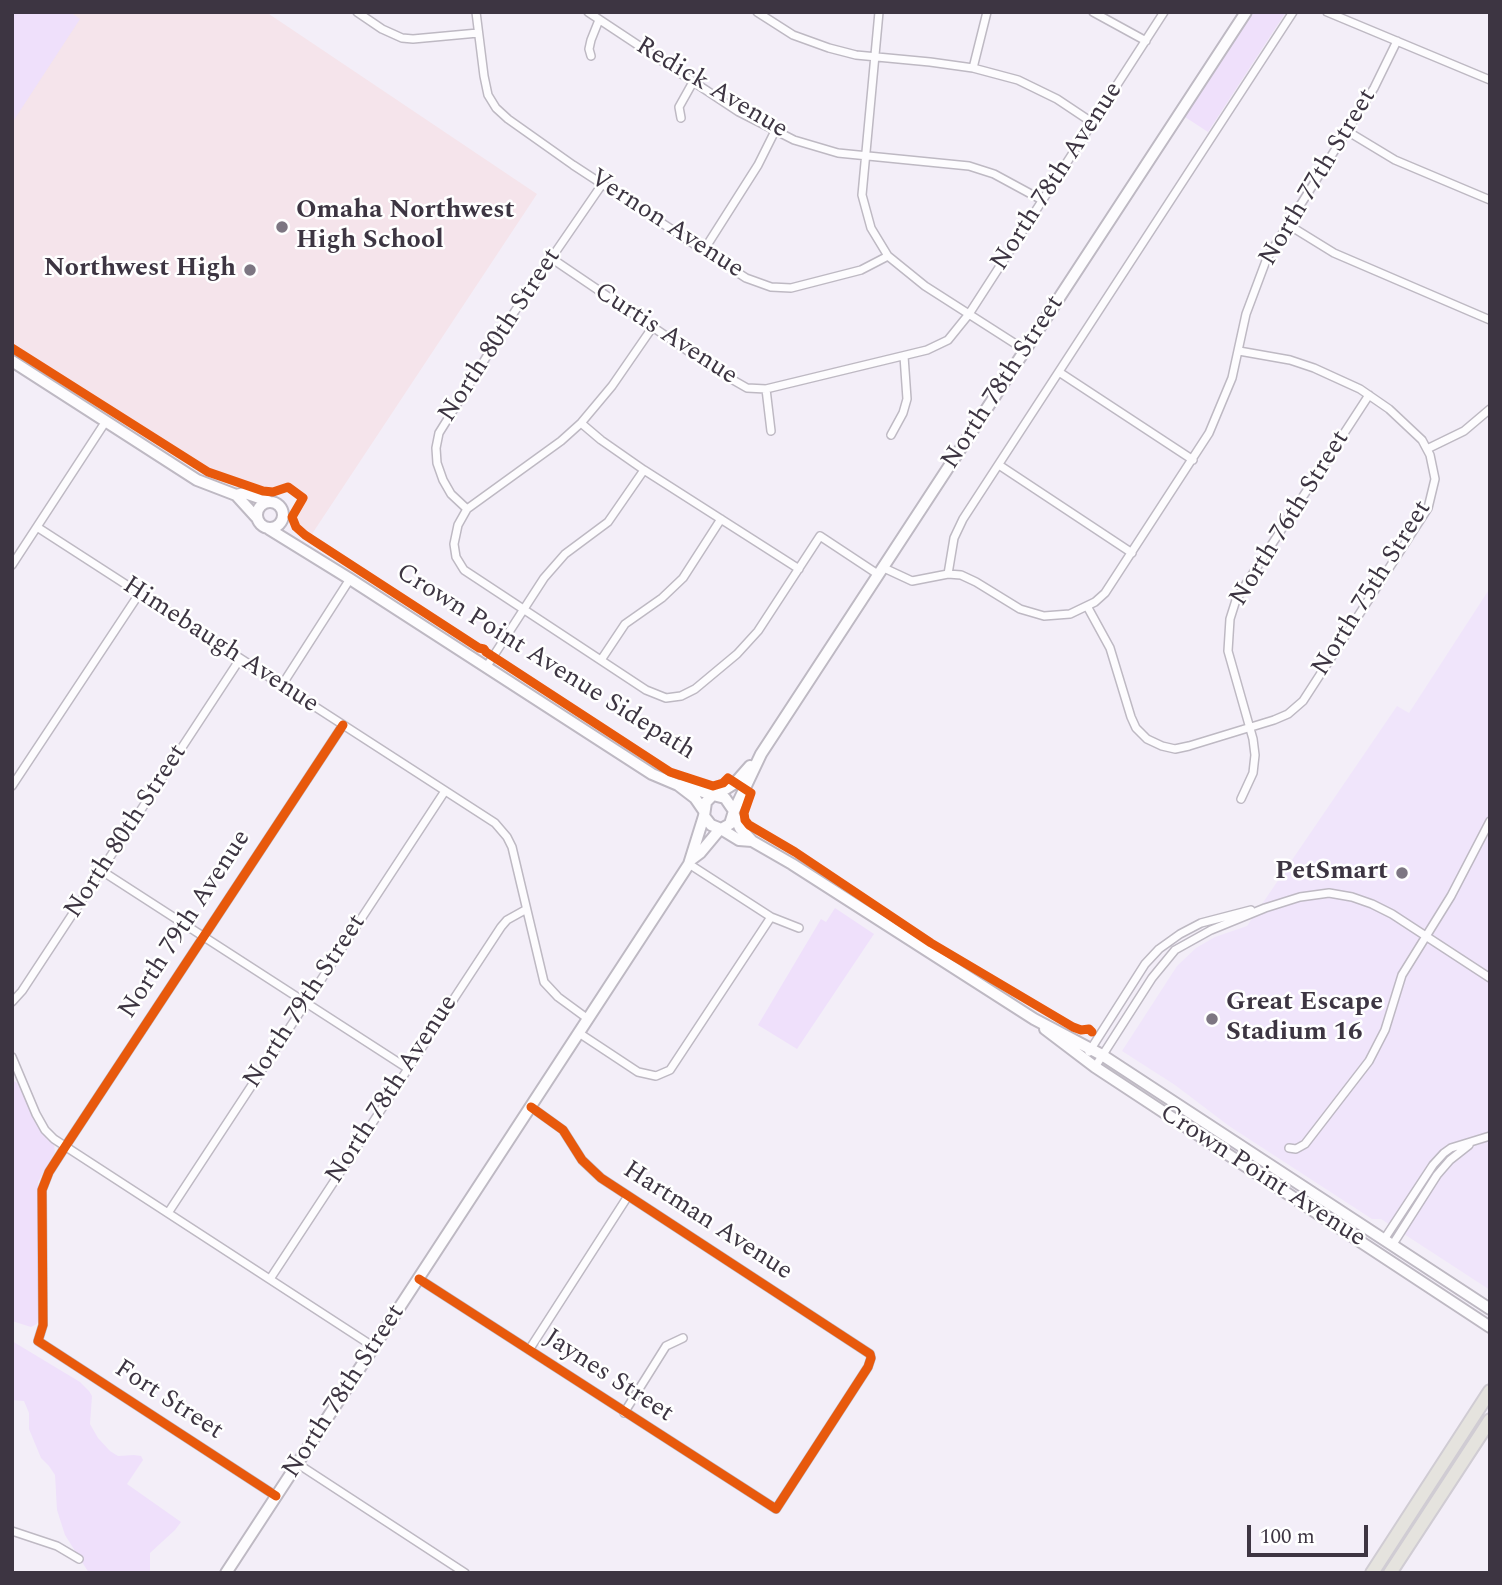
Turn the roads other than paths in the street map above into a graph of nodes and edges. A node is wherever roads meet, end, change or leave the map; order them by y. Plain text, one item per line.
1 (357, 12) edge
2 (476, 12) edge
3 (588, 12) edge
4 (757, 12) edge
5 (879, 12) edge
6 (987, 12) edge
7 (1093, 12) edge
8 (1164, 12) edge
9 (1246, 12) edge
10 (1293, 12) edge
11 (1327, 12) edge
12 (599, 20) junction
13 (478, 33) junction
14 (1146, 41) junction
15 (1397, 41) junction
16 (591, 56) dead end
17 (875, 56) junction
18 (973, 68) junction
19 (1490, 80) edge
20 (693, 82) junction
21 (681, 118) dead end
22 (1093, 123) junction
23 (775, 131) junction
24 (1348, 131) junction
25 (865, 155) junction
26 (603, 183) junction
27 (1042, 200) junction
28 (1490, 200) edge
29 (1287, 224) junction
30 (704, 250) junction
31 (888, 256) junction
32 (551, 258) junction
33 (969, 314) junction
34 (1490, 320) edge
35 (652, 328) junction
36 (948, 340) joint
37 (1025, 350) junction
38 (1238, 351) junction
39 (904, 356) junction
40 (12, 362) edge
41 (1059, 372) junction
42 (766, 389) junction
43 (1369, 395) junction
44 (1490, 409) edge
45 (106, 421) junction
46 (581, 423) junction
47 (771, 431) dead end
48 (891, 435) dead end
49 (1427, 449) junction
50 (1193, 460) junction
51 (999, 465) junction
52 (644, 470) junction
53 (236, 495) junction
54 (268, 501) junction
55 (467, 509) junction
56 (256, 517) junction
57 (721, 519) junction
58 (282, 520) junction
59 (37, 527) junction
60 (269, 529) junction
61 (297, 545) junction
62 (1132, 553) junction
63 (12, 565) edge
64 (799, 569) junction
65 (882, 571) junction
66 (948, 574) junction
67 (350, 579) junction
68 (139, 594) junction
69 (1087, 606) junction
70 (523, 611) junction
71 (240, 659) junction
72 (601, 660) junction
73 (486, 666) junction
74 (282, 685) junction
75 (343, 725) junction
76 (1250, 728) junction
77 (761, 754) junction
78 (678, 785) junction
79 (12, 786) edge
80 (445, 791) junction
81 (715, 795) junction
82 (1241, 799) dead end
83 (704, 813) junction
84 (734, 813) junction
85 (1490, 821) edge
86 (720, 829) junction
87 (752, 841) junction
88 (691, 861) junction
89 (102, 871) junction
90 (1265, 908) junction
91 (525, 911) junction
92 (771, 917) junction
93 (799, 928) dead end
94 (203, 937) junction
95 (1426, 937) junction
96 (1168, 941) junction
97 (1175, 950) junction
98 (1490, 978) edge
99 (12, 1002) edge
100 (306, 1003) junction
101 (588, 1018) junction
102 (1038, 1022) junction
103 (579, 1033) junction
104 (1091, 1048) junction
105 (1102, 1055) junction
106 (12, 1057) edge
107 (1084, 1059) junction
108 (1095, 1067) junction
109 (407, 1068) junction
110 (15, 1074) edge
111 (531, 1107) junction
112 (1490, 1136) edge
113 (65, 1147) junction
114 (1289, 1148) dead end
115 (628, 1196) junction
116 (168, 1213) junction
117 (1389, 1241) junction
118 (270, 1279) junction
119 (419, 1279) junction
120 (1490, 1309) edge
121 (1490, 1327) edge
122 (683, 1338) dead end
123 (38, 1341) joint
124 (374, 1347) junction
125 (528, 1350) junction
126 (1490, 1391) edge
127 (624, 1412) junction
128 (1490, 1420) edge
129 (298, 1464) junction
130 (276, 1496) junction
131 (776, 1509) joint
132 (12, 1531) edge
133 (79, 1559) dead end
134 (226, 1573) edge
135 (465, 1573) edge
136 (1372, 1573) edge
137 (1390, 1573) edge

1 - 13 street
2 - 13 street, Vernon Avenue
3 - 12 street, Redick Avenue
4 - 17 street
5 - 17 street
6 - 18 street
7 - 14 street
8 - 14 street, North 78th Avenue
9 - 37 main road, North 78th Street
10 - 41 street, North 78th Street
11 - 15 street
12 - 16 street
12 - 20 street, Redick Avenue
13 - 26 street, Vernon Avenue
14 - 22 street, North 78th Avenue
15 - 19 street
15 - 24 street, North 77th Street
17 - 18 street
17 - 25 street
18 - 22 street
20 - 21 street
20 - 23 street, Redick Avenue
22 - 27 street, North 78th Avenue
23 - 25 street, Redick Avenue
23 - 30 street
24 - 28 street
24 - 29 street, North 77th Street
25 - 27 street, Redick Avenue
25 - 31 street
26 - 30 street, Vernon Avenue
26 - 32 street, North 80th Street
27 - 33 street, North 78th Avenue
29 - 34 street
29 - 38 street, North 77th Street
30 - 31 street, Vernon Avenue
31 - 33 street
32 - 35 street, Curtis Avenue
32 - 55 street, North 80th Street
33 - 36 street, North 78th Avenue
33 - 37 street
35 - 42 street, Curtis Avenue
35 - 46 street
36 - 39 street, Curtis Avenue
37 - 65 main road, North 78th Street
38 - 43 street
38 - 50 street, North 77th Street
39 - 42 street, Curtis Avenue
39 - 48 street
40 - 45 main road
41 - 50 street
41 - 51 street, North 78th Street
42 - 47 street
43 - 49 street
43 - 76 street, North 76th Street
44 - 49 street
45 - 53 main road
45 - 59 street
46 - 52 street
46 - 55 street
49 - 76 street, North 75th Street
50 - 62 street, North 77th Street
51 - 62 street
51 - 66 street, North 78th Street
52 - 57 street
52 - 70 street
53 - 54 main road
53 - 56 main road
54 - 56 main road
54 - 58 main road
55 - 70 street
56 - 60 main road
57 - 64 street
57 - 72 street
58 - 60 main road
58 - 61 main road
59 - 63 street
59 - 68 street, Himebaugh Avenue
60 - 61 main road
61 - 67 main road
62 - 69 street, North 77th Street
64 - 65 street
64 - 72 street
65 - 66 street
65 - 77 main road, North 78th Street
66 - 69 street
67 - 73 main road
67 - 74 street
68 - 71 street, Himebaugh Avenue
68 - 79 street
69 - 76 street, North 75th Street
70 - 72 street
70 - 73 street
71 - 74 street, Himebaugh Avenue
71 - 89 street, North 80th Street
73 - 78 main road
74 - 75 street, Himebaugh Avenue
75 - 80 street, Himebaugh Avenue
75 - 94 street, North 79th Avenue
76 - 82 street, North 76th Street
77 - 81 main road
77 - 84 main road
78 - 81 main road
78 - 83 main road
80 - 91 street, Himebaugh Avenue
80 - 100 street, North 79th Street
81 - 83 main road
81 - 84 main road
83 - 86 main road
83 - 88 main road
84 - 86 main road
84 - 87 main road, Crown Point Avenue
85 - 95 street
86 - 87 main road, Crown Point Avenue
86 - 88 main road
87 - 102 main road, Crown Point Avenue
88 - 92 street
88 - 101 main road, North 78th Street
89 - 94 street
89 - 99 street, North 80th Street
90 - 95 street
90 - 96 street
90 - 97 street
91 - 101 street, Himebaugh Avenue
91 - 109 street, North 78th Avenue
92 - 93 street
92 - 103 street
94 - 100 street
94 - 113 street, North 79th Avenue
95 - 98 street
95 - 114 street
96 - 97 street
96 - 104 street
97 - 105 street
100 - 109 street
100 - 116 street, North 79th Street
101 - 103 main road, North 78th Street
102 - 104 main road, Crown Point Avenue
102 - 107 main road, Crown Point Avenue
103 - 111 main road, North 78th Street
104 - 105 main road, Crown Point Avenue
104 - 107 street
105 - 108 street
105 - 117 main road, Crown Point Avenue
106 - 110 street
107 - 108 main road, Crown Point Avenue
108 - 121 main road, Crown Point Avenue
109 - 118 street, North 78th Avenue
110 - 113 street
111 - 115 street, Hartman Avenue
111 - 119 main road, North 78th Street
112 - 117 street
113 - 116 street
113 - 123 street, North 79th Avenue
115 - 125 street
115 - 131 street, Hartman Avenue
116 - 118 street
117 - 120 main road, Crown Point Avenue
118 - 124 street
119 - 124 main road, North 78th Street
119 - 125 street, Jaynes Street
122 - 127 street
123 - 130 street, Fort Street
124 - 129 main road, North 78th Street
125 - 127 street, Jaynes Street
126 - 136 main road
127 - 131 street, Jaynes Street
128 - 137 main road
129 - 130 main road, North 78th Street
129 - 135 street
130 - 134 main road, North 78th Street
132 - 133 street

